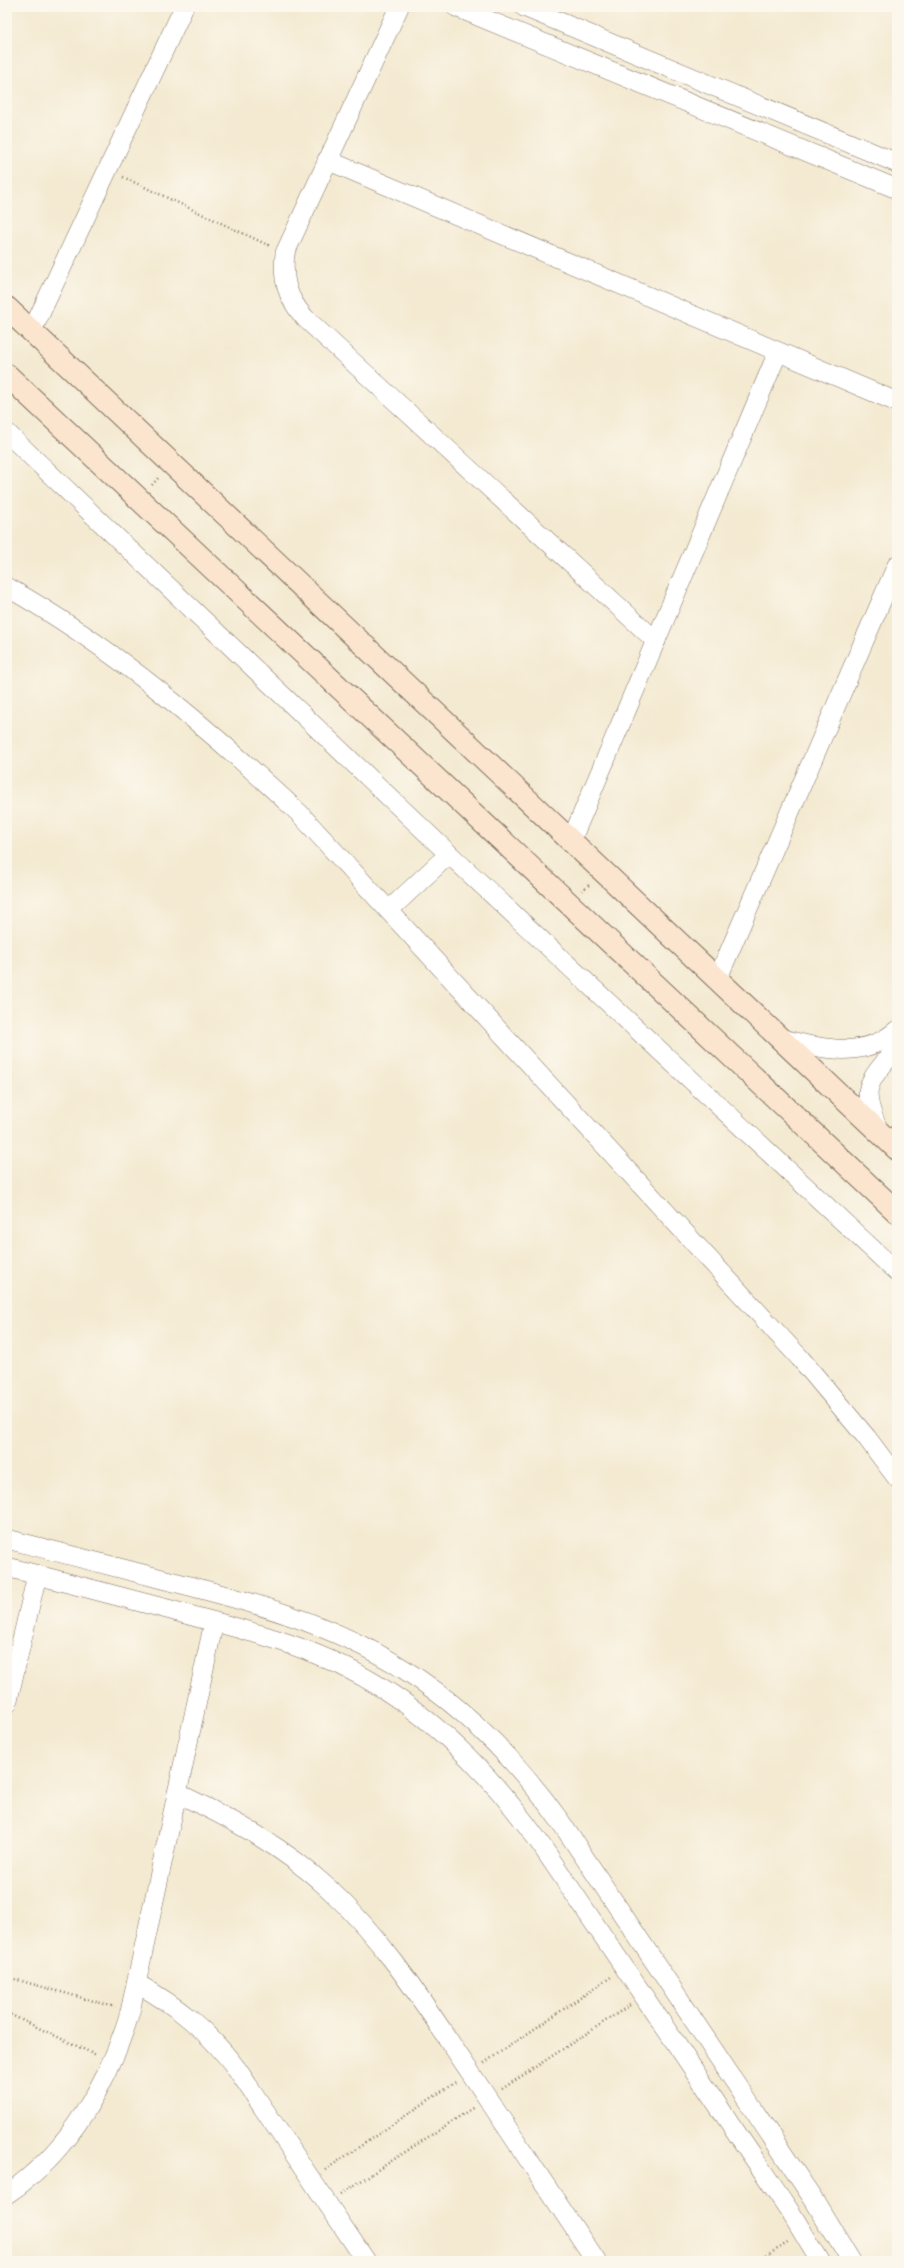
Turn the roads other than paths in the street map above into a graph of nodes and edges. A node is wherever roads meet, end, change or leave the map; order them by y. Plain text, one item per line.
1 (184, 7) edge
2 (398, 7) edge
3 (456, 7) edge
4 (524, 7) edge
5 (795, 122) junction
6 (787, 144) junction
7 (327, 160) junction
8 (897, 163) edge
9 (897, 189) edge
10 (7, 308) edge
11 (32, 331) junction
12 (778, 352) junction
13 (7, 375) edge
14 (897, 402) edge
15 (7, 432) edge
16 (897, 566) edge
17 (7, 587) edge
18 (656, 641) junction
19 (571, 841) junction
20 (449, 854) junction
21 (388, 910) junction
22 (718, 980) junction
23 (897, 1030) edge
24 (779, 1038) junction
25 (897, 1047) edge
26 (881, 1134) junction
27 (897, 1149) edge
28 (897, 1212) edge
29 (897, 1272) edge
30 (897, 1478) edge
31 (7, 1539) edge
32 (7, 1567) edge
33 (37, 1575) junction
34 (214, 1622) junction
35 (7, 1704) edge
36 (178, 1793) junction
37 (136, 1983) junction
38 (7, 2194) edge
39 (366, 2261) edge
40 (596, 2261) edge
41 (820, 2261) edge
42 (851, 2261) edge

1 - 11 street
2 - 7 street
3 - 6 street
4 - 5 street
5 - 6 street
5 - 8 street
6 - 9 street
7 - 12 street
7 - 18 street
10 - 11 street
11 - 19 street
12 - 14 street
12 - 18 street
13 - 28 street
15 - 20 street
16 - 22 street
17 - 21 street
18 - 19 street
19 - 22 street
20 - 21 street
20 - 29 street
21 - 30 street
22 - 24 street
23 - 24 street
24 - 26 street
25 - 26 street
26 - 27 street
31 - 42 street
32 - 33 street
33 - 34 street
33 - 35 street
34 - 36 street
34 - 41 street
36 - 37 street
36 - 40 street
37 - 38 street
37 - 39 street

